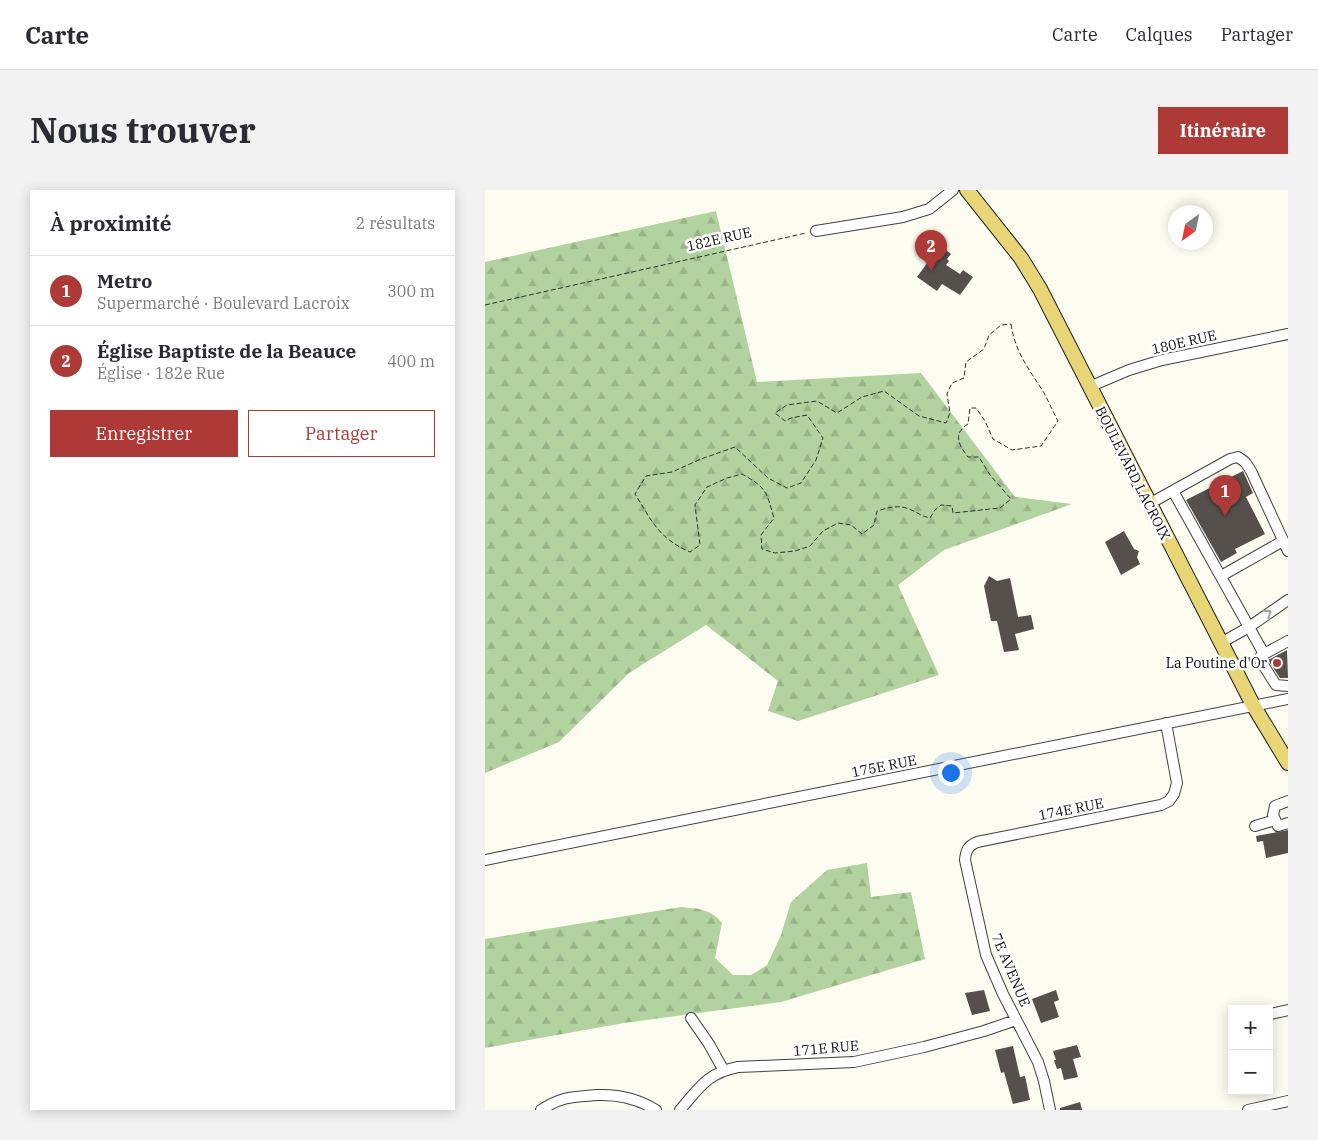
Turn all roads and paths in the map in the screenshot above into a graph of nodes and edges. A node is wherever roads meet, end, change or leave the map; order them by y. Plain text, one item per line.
1 (953, 190) edge
2 (967, 190) edge
3 (816, 231) joint
4 (485, 305) edge
5 (1288, 334) edge
6 (1089, 387) junction
7 (1058, 421) joint
8 (1173, 491) junction
9 (1149, 504) junction
10 (1283, 541) junction
11 (1288, 551) edge
12 (1221, 576) junction
13 (1288, 600) edge
14 (1249, 627) junction
15 (1288, 641) edge
16 (1221, 643) junction
17 (1264, 654) junction
18 (1288, 686) edge
19 (1288, 699) edge
20 (1253, 705) junction
21 (1166, 723) junction
22 (1288, 762) edge
23 (1288, 801) edge
24 (1275, 820) junction
25 (1288, 823) edge
26 (1255, 826) dead end
27 (977, 842) joint
28 (485, 860) edge
29 (1288, 1010) edge
30 (1273, 1014) edge
31 (691, 1018) dead end
32 (1016, 1020) junction
33 (724, 1071) junction
34 (1288, 1101) edge
35 (541, 1110) edge
36 (656, 1110) edge
37 (680, 1110) edge
38 (1050, 1110) edge
39 (1248, 1110) edge

1 - 3 street
2 - 6 main road, BOULEVARD LACROIX
3 - 4 path, 182E RUE
5 - 6 street, 180E RUE
6 - 9 main road, BOULEVARD LACROIX
7 - 7 path
8 - 9 street
8 - 10 street
8 - 12 street
9 - 16 main road, BOULEVARD LACROIX
10 - 11 street
10 - 12 street
12 - 14 street
14 -> 13 street
14 - 16 street
14 - 17 street
15 - 17 street
16 - 20 main road, BOULEVARD LACROIX
17 - 18 street
19 - 20 street, 175E RUE
20 - 21 street, 175E RUE
20 - 22 main road, BOULEVARD LACROIX
21 - 27 street, 174E RUE
21 - 28 street, 175E RUE
23 - 24 street
24 - 25 street
24 - 26 street
27 - 32 street, 7E AVENUE
29 - 30 street
31 - 33 street
32 - 33 street, 171E RUE
32 - 38 street, 7E AVENUE
33 - 37 street, 171E RUE
34 - 39 street
35 - 36 street

